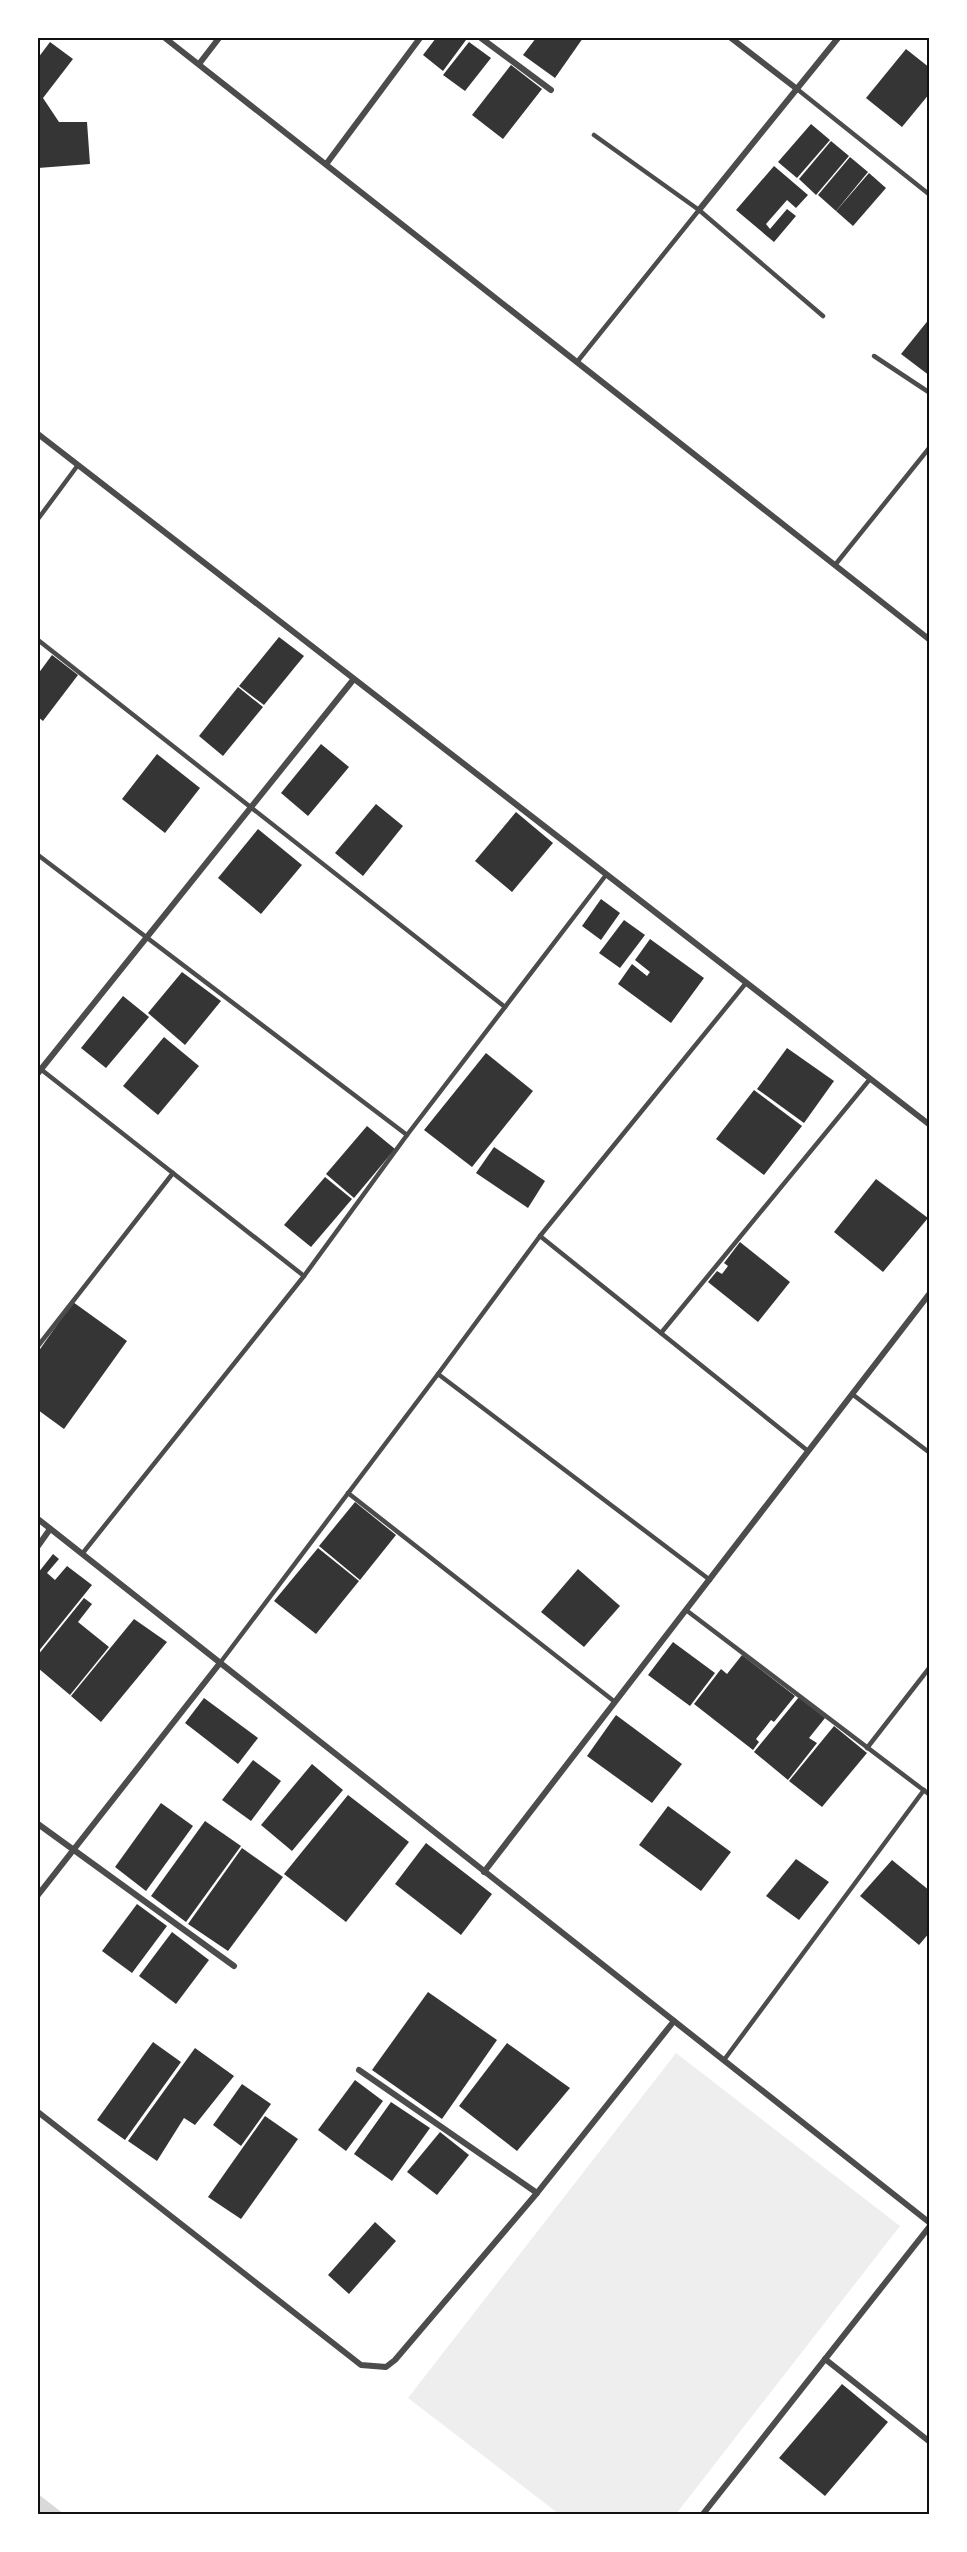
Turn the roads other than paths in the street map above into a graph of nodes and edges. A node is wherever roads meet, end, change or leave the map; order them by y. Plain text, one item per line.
1 (165, 38) edge
2 (219, 38) edge
3 (420, 38) edge
4 (481, 38) edge
5 (731, 38) edge
6 (838, 38) edge
7 (199, 64) junction
8 (797, 89) junction
9 (551, 90) dead end
10 (594, 135) dead end
11 (327, 163) junction
12 (930, 195) edge
13 (699, 210) junction
14 (823, 316) dead end
15 (874, 356) dead end
16 (577, 362) junction
17 (930, 393) edge
18 (38, 434) edge
19 (930, 447) edge
20 (78, 465) junction
21 (38, 519) edge
22 (835, 565) junction
23 (38, 640) edge
24 (930, 640) edge
25 (353, 680) junction
26 (251, 807) junction
27 (38, 855) edge
28 (606, 875) junction
29 (146, 938) junction
30 (746, 983) junction
31 (505, 1007) junction
32 (39, 1070) edge
33 (870, 1079) junction
34 (930, 1125) edge
35 (407, 1135) junction
36 (173, 1173) junction
37 (540, 1236) junction
38 (304, 1276) junction
39 (930, 1293) edge
40 (661, 1333) junction
41 (38, 1346) edge
42 (438, 1374) junction
43 (852, 1394) junction
44 (808, 1451) junction
45 (930, 1453) edge
46 (348, 1493) junction
47 (38, 1519) edge
48 (50, 1529) junction
49 (38, 1546) edge
50 (82, 1554) junction
51 (710, 1580) junction
52 (686, 1610) junction
53 (220, 1663) junction
54 (930, 1667) edge
55 (615, 1702) junction
56 (867, 1748) junction
57 (924, 1790) junction
58 (930, 1795) edge
59 (38, 1824) edge
60 (72, 1851) junction
61 (484, 1872) junction
62 (38, 1895) edge
63 (234, 1966) dead end
64 (674, 2021) junction
65 (724, 2060) junction
66 (359, 2070) dead end
67 (38, 2112) edge
68 (537, 2193) junction
69 (930, 2225) edge
70 (825, 2359) junction
71 (930, 2442) edge
72 (703, 2514) edge

1 - 7 street
2 - 7 street
3 - 11 street
4 - 9 street
5 - 8 street
6 - 8 street
7 - 11 street
8 - 12 lane
8 - 13 street
10 - 13 lane
11 - 16 street
13 - 14 lane
13 - 16 lane
15 - 17 lane
16 - 22 street
18 - 20 street
19 - 22 lane
20 - 21 lane
20 - 25 street
22 - 24 street
23 - 26 lane
25 - 26 street
25 - 28 street
26 - 29 street
26 - 31 lane
27 - 29 lane
28 - 30 street
28 - 31 lane
29 - 32 street
29 - 35 lane
30 - 33 street
30 - 37 lane
31 - 35 lane
32 - 36 lane
33 - 34 street
33 - 40 lane
35 - 38 lane
36 - 38 lane
36 - 41 lane
37 - 40 lane
37 - 42 lane
38 - 50 lane
39 - 43 street
40 - 44 lane
42 - 46 lane
42 - 51 lane
43 - 44 street
43 - 45 lane
44 - 51 street
46 - 53 lane
46 - 55 lane
47 - 48 street
48 - 49 street
48 - 50 street
50 - 53 street
51 - 52 street
52 - 55 street
52 - 56 lane
53 - 60 street
53 - 61 street
54 - 56 lane
55 - 61 street
56 - 57 lane
57 - 58 lane
57 - 65 lane
59 - 60 street
60 - 62 street
60 - 63 street
61 - 64 street
64 - 65 street
64 - 68 street
65 - 69 street
66 - 68 street
67 - 68 street
69 - 70 street
70 - 71 street
70 - 72 street

